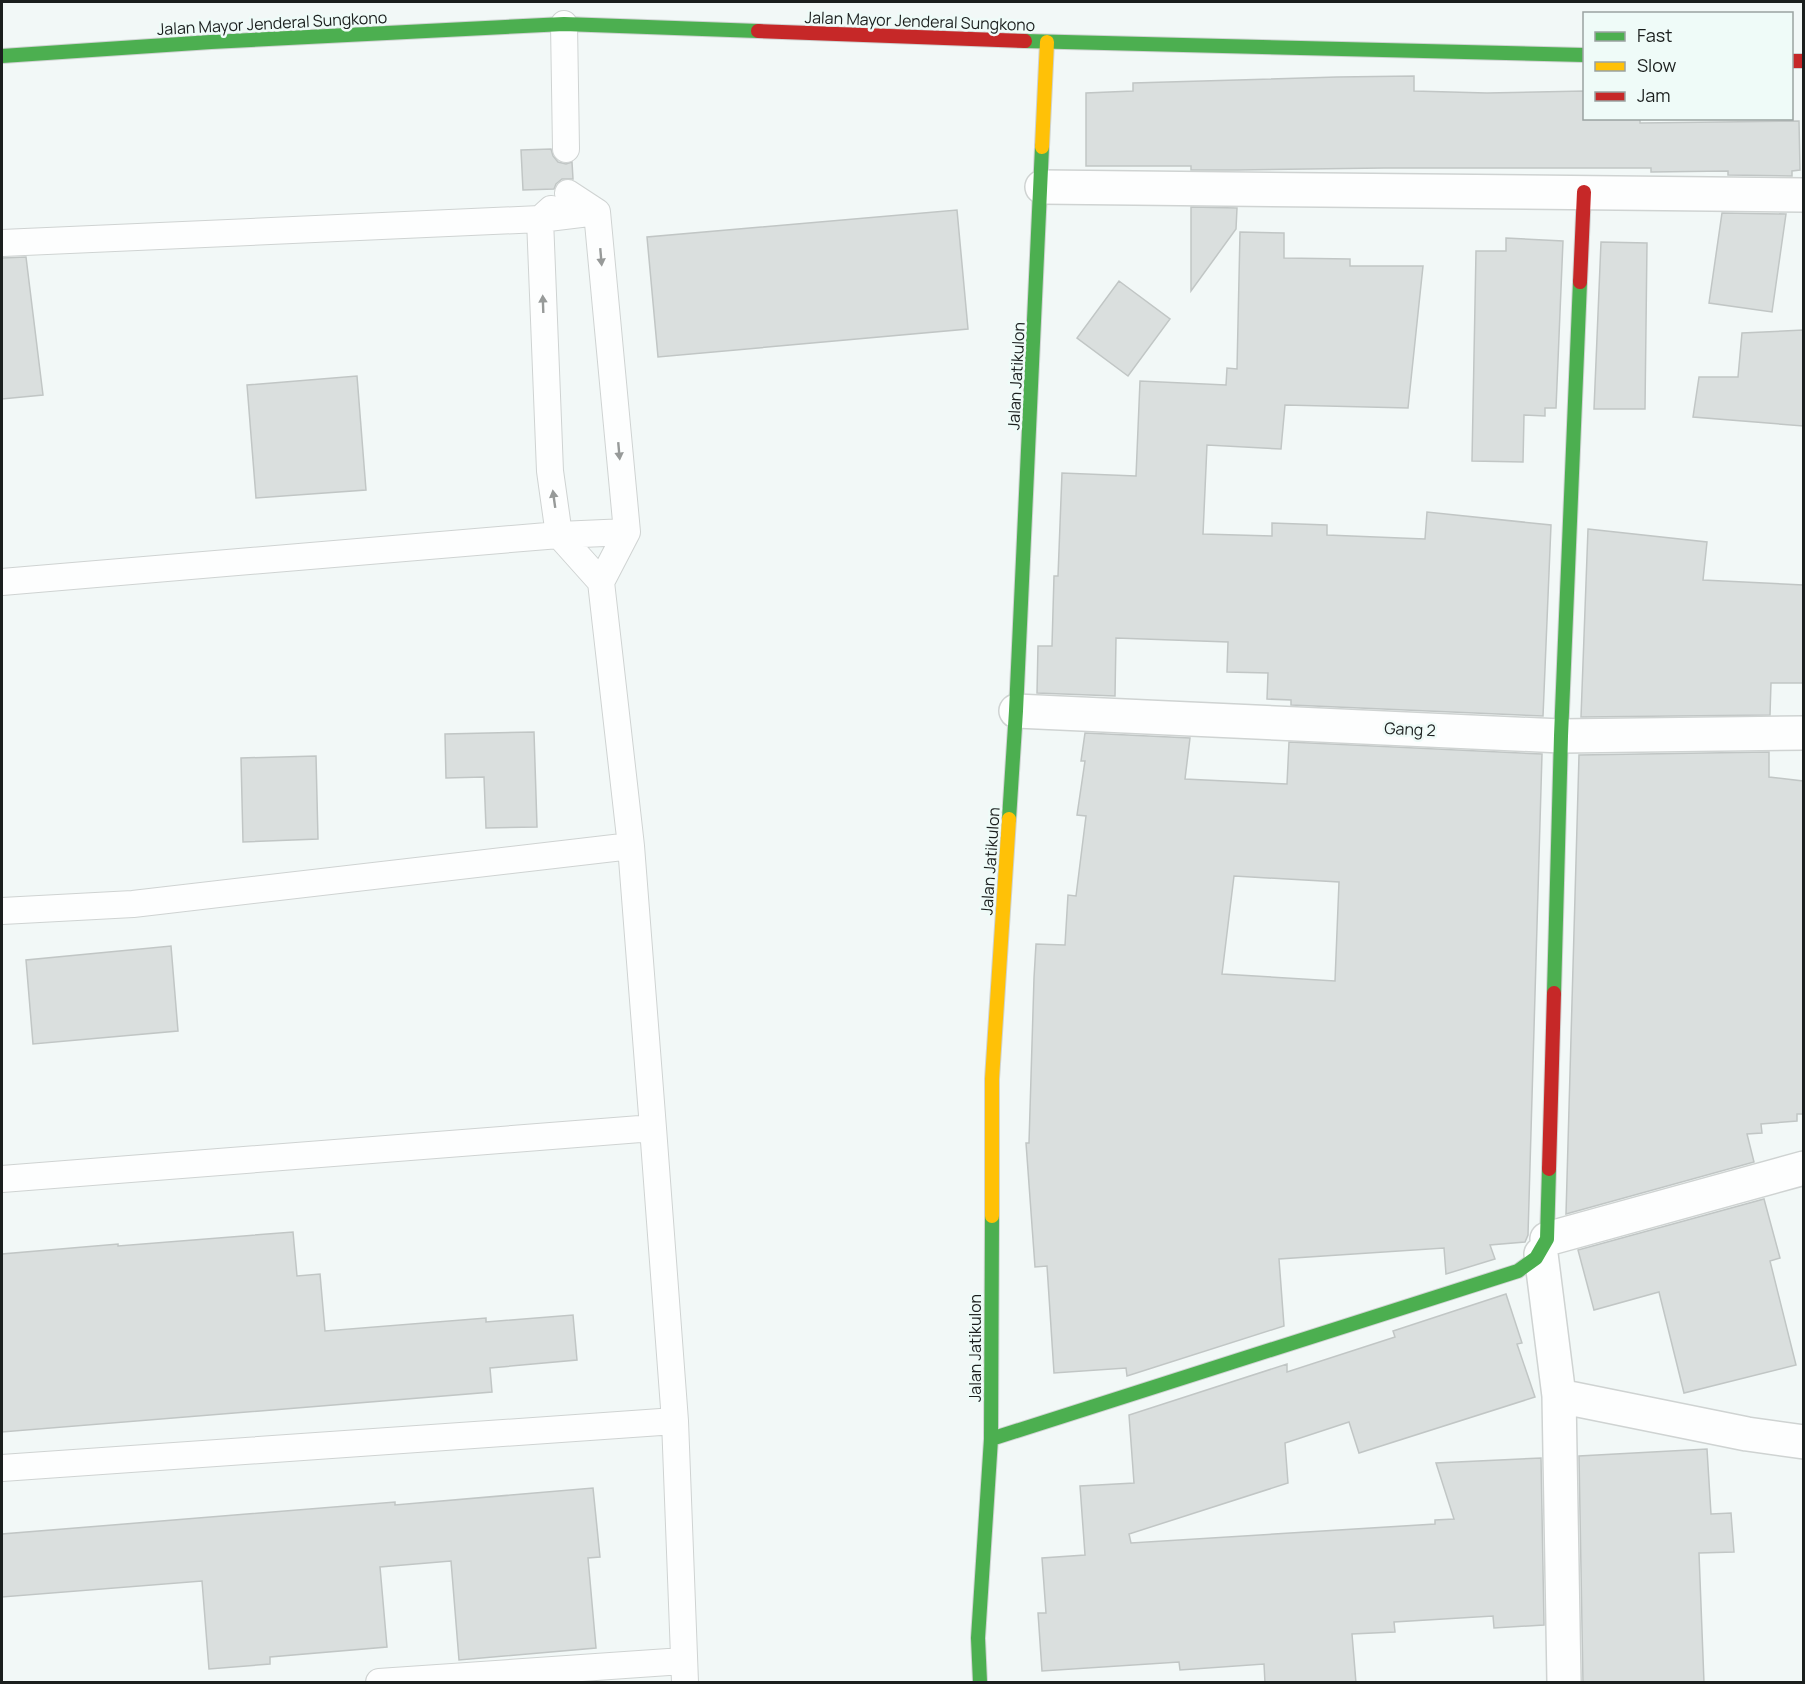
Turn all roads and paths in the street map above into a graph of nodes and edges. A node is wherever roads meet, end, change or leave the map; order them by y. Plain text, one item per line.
1 (564, 24) junction
2 (1047, 42) junction
3 (1583, 55) edge
4 (2, 56) edge
5 (566, 149) dead end
6 (1042, 186) junction
7 (1584, 192) junction
8 (1803, 195) edge
9 (597, 213) junction
10 (540, 219) junction
11 (2, 243) edge
12 (627, 532) junction
13 (558, 536) junction
14 (2, 582) edge
15 (601, 582) junction
16 (1016, 711) junction
17 (1803, 733) edge
18 (1561, 736) junction
19 (631, 846) junction
20 (2, 910) edge
21 (653, 1128) junction
22 (1803, 1168) edge
23 (2, 1179) edge
24 (1544, 1247) junction
25 (1559, 1395) junction
26 (675, 1421) junction
27 (991, 1439) junction
28 (1803, 1442) edge
29 (2, 1468) edge
30 (684, 1672) edge
31 (379, 1683) edge
32 (980, 1683) edge
33 (1564, 1683) edge

1 - 2 main road, Jalan Mayor Jenderal Sungkono
1 - 4 main road, Jalan Mayor Jenderal Sungkono
1 - 5 lane
2 - 3 main road, Jalan Mayor Jenderal Sungkono
2 - 6 main road, Jalan Jatikulon
6 - 7 street
6 - 16 main road, Jalan Jatikulon
7 - 8 street
7 - 18 main road
9 - 10 lane
9 - 10 lane
9 -> 12 lane
10 - 11 lane
13 -> 10 lane
12 - 13 lane
12 - 15 lane
13 - 14 lane
13 - 15 lane
15 - 19 lane
16 - 18 street, Gang 2
16 - 27 main road, Jalan Jatikulon
17 - 18 street, Gang 2
18 - 24 main road
19 - 20 lane
19 - 21 lane
21 - 23 lane
21 - 26 lane
22 - 24 street
24 - 25 street
24 - 27 main road
25 - 28 street
25 - 33 street
26 - 29 lane
26 - 30 lane
27 - 32 main road, Jalan Jatikulon
30 - 31 lane

